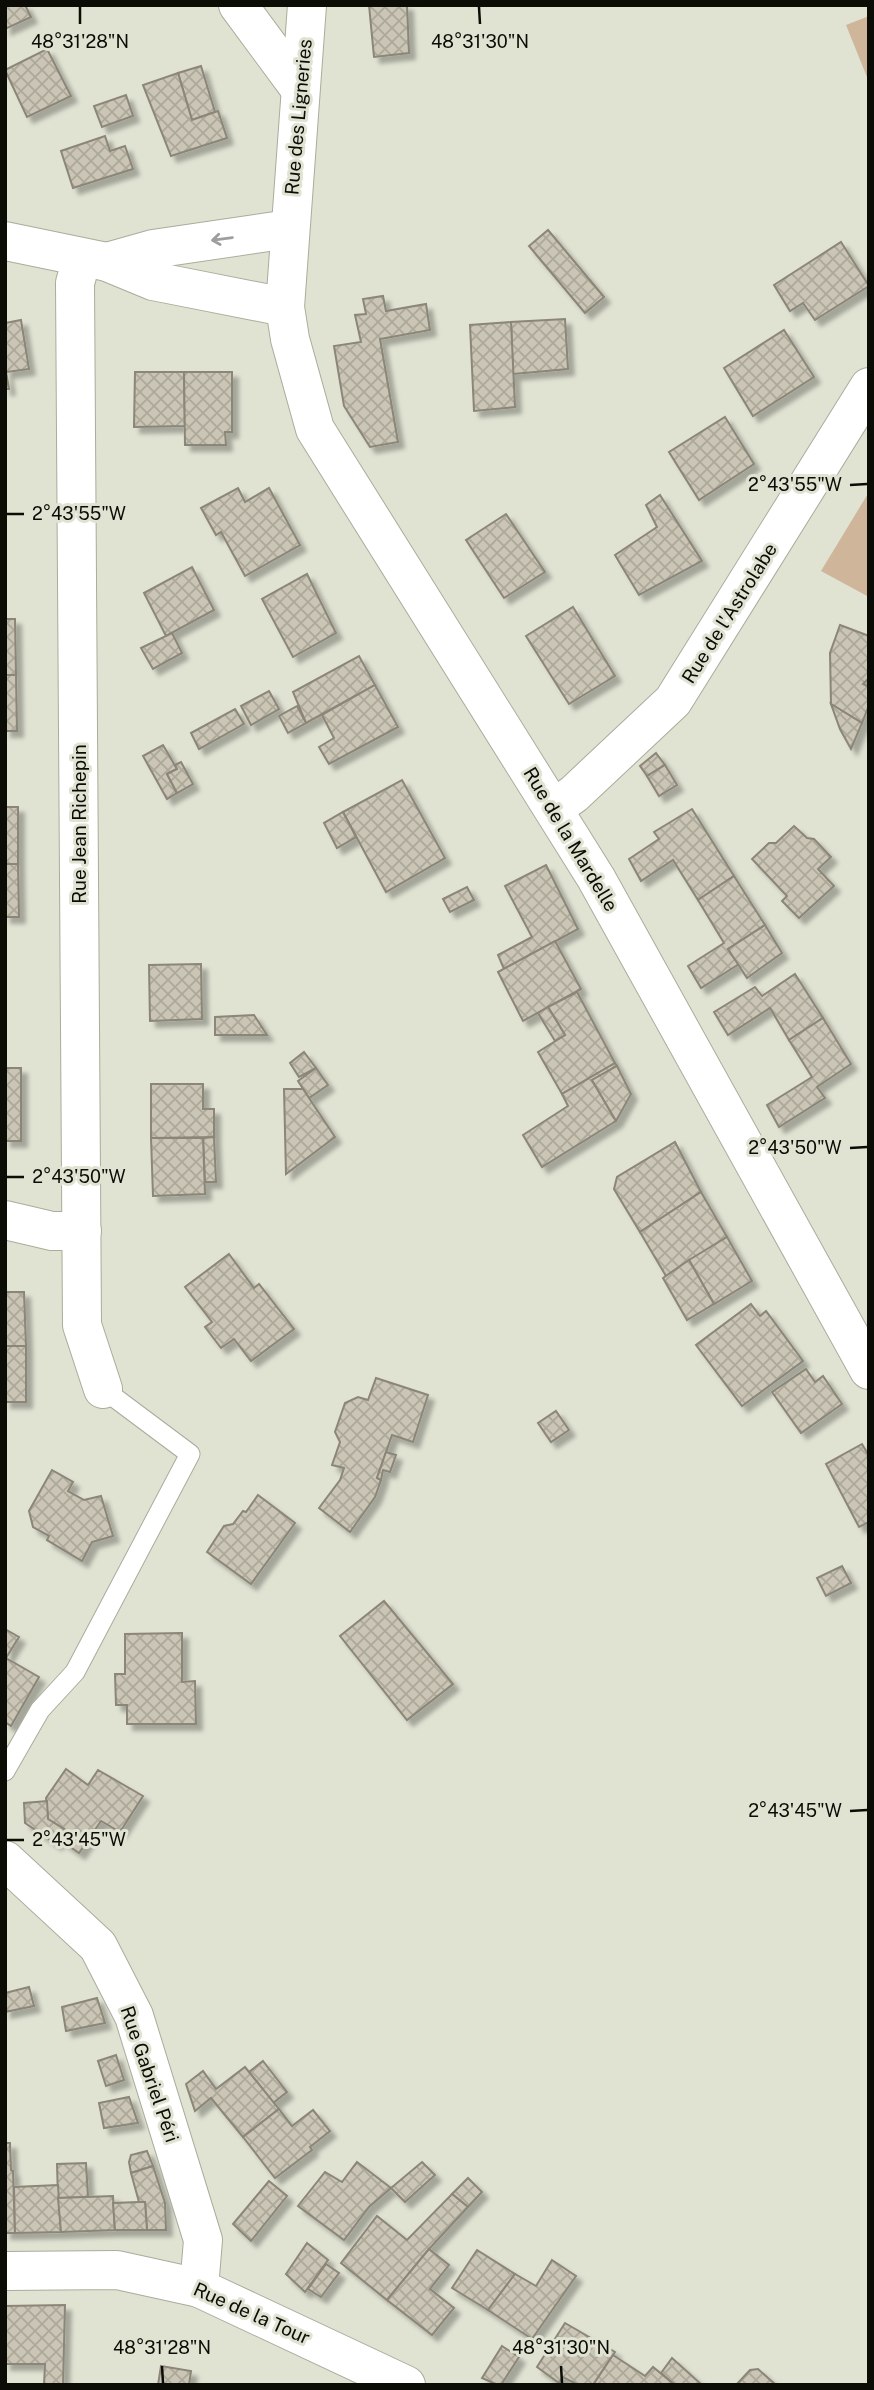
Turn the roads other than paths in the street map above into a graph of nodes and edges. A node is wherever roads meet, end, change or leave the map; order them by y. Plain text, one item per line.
1 (238, 5) edge
2 (307, 5) edge
3 (300, 89) junction
4 (289, 229) junction
5 (5, 241) edge
6 (95, 260) junction
7 (285, 307) junction
8 (869, 387) edge
9 (554, 808) junction
10 (5, 1220) edge
11 (82, 1231) junction
12 (869, 1370) edge
13 (103, 1388) joint
14 (5, 1771) edge
15 (5, 1860) edge
16 (5, 2271) edge
17 (199, 2288) junction
18 (406, 2385) edge

1 - 3 street
2 - 3 street, Rue des Ligneries
3 - 4 street, Rue des Ligneries
4 -> 6 street
4 - 7 street, Rue des Ligneries
5 - 6 street
6 - 7 street
6 - 11 street, Rue Jean Richepin
7 - 9 street, Rue de la Mardelle
8 - 9 street, Rue de l'Astrolabe
9 - 12 street, Rue de la Mardelle
10 - 11 street
11 - 13 street, Rue Jean Richepin
13 - 14 lane
15 - 17 street, Rue Gabriel Péri
16 - 17 street, Rue de la Tour
17 - 18 street, Rue de la Tour

